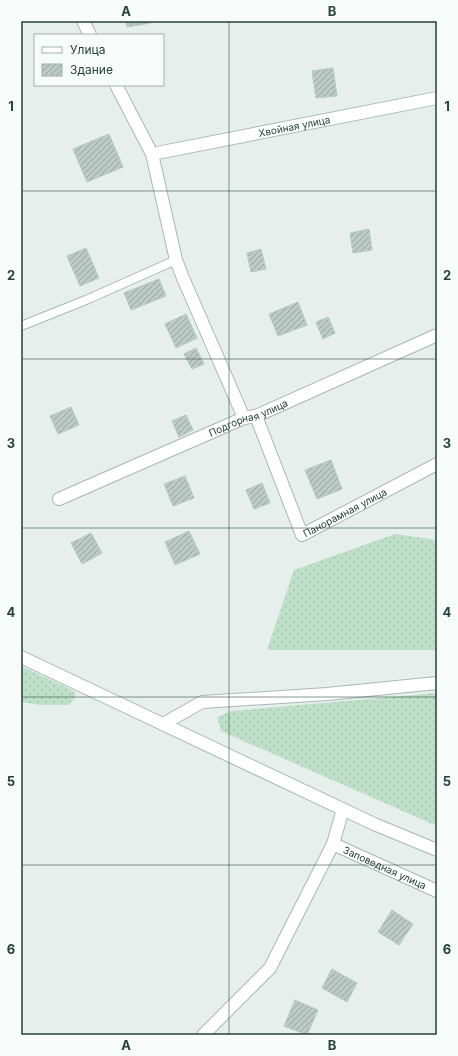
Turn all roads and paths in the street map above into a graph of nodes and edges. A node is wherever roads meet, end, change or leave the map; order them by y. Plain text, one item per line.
1 (83, 21) edge
2 (90, 34) edge
3 (117, 86) edge
4 (437, 98) edge
5 (152, 154) junction
6 (176, 260) junction
7 (21, 326) edge
8 (437, 335) edge
9 (256, 416) junction
10 (244, 418) junction
11 (437, 464) edge
12 (59, 499) dead end
13 (21, 658) edge
14 (437, 683) edge
15 (163, 724) junction
16 (343, 809) junction
17 (333, 844) junction
18 (437, 850) edge
19 (437, 891) edge
20 (203, 1035) edge

1 - 2 street
3 - 5 street
4 - 5 street, Хвойная улица
5 - 6 street
6 - 7 lane
6 - 10 street
8 - 9 street, Подгорная улица
9 - 10 street, Подгорная улица
9 - 11 street, Панорамная улица
10 - 12 street, Подгорная улица
13 - 15 street
14 - 15 street
15 - 16 street
16 - 17 street
16 - 18 street
17 - 19 street, Заповедная улица
17 - 20 street

